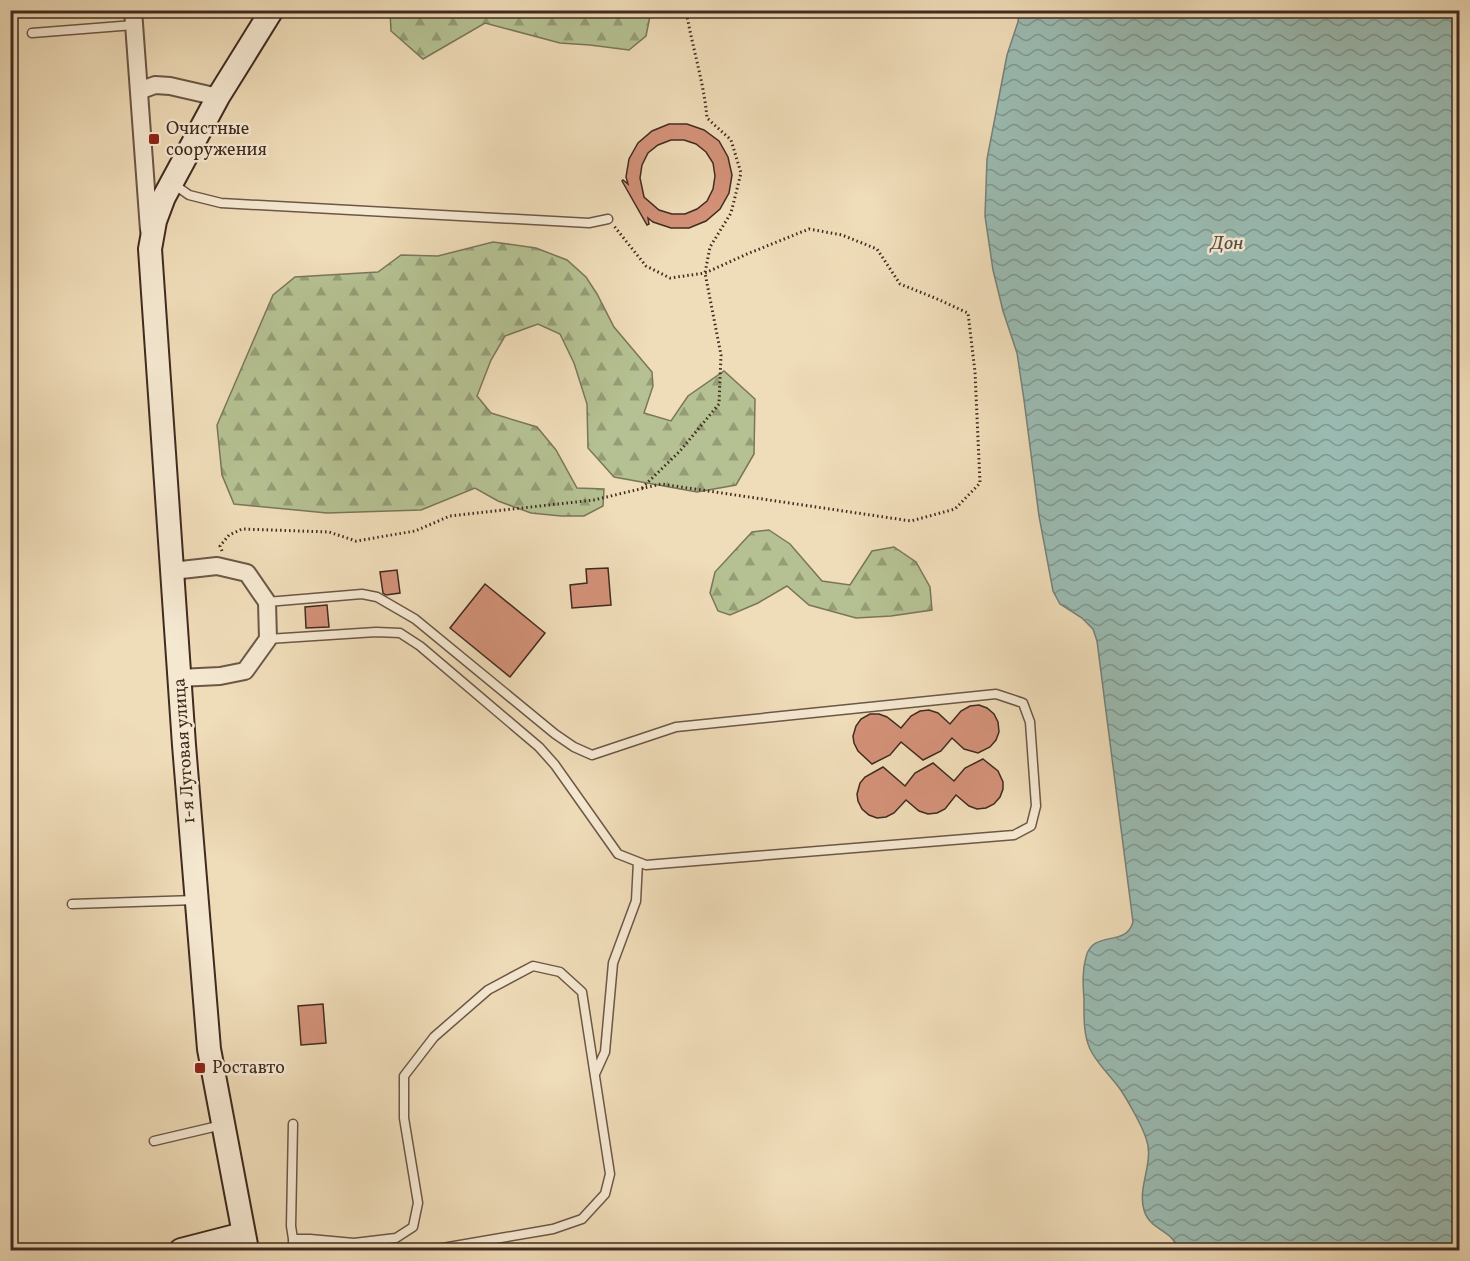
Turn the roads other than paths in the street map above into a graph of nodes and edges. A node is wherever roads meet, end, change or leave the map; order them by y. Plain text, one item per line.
1 (272, 10) edge
2 (133, 18) edge
3 (32, 33) dead end
4 (139, 91) junction
5 (218, 98) junction
6 (171, 183) junction
7 (608, 219) road end
8 (150, 249) junction
9 (172, 571) junction
10 (267, 602) junction
11 (268, 639) junction
12 (180, 678) junction
13 (638, 862) junction
14 (197, 900) junction
15 (72, 904) dead end
16 (595, 1075) junction
17 (294, 1124) dead end
18 (223, 1125) junction
19 (154, 1141) dead end
20 (293, 1239) junction
21 (245, 1242) edge
22 (181, 1251) edge
23 (293, 1251) edge
24 (431, 1251) edge

1 - 5 main road, 1-я Луговая улица
2 - 3 lane
2 - 4 street, 1-я Луговая улица
4 - 5 street
4 - 8 street, 1-я Луговая улица
5 - 6 main road, 1-я Луговая улица
6 - 7 lane
6 - 8 main road, 1-я Луговая улица
8 - 9 main road, 1-я Луговая улица
9 - 10 street
9 - 12 main road, 1-я Луговая улица
10 - 11 street
10 - 13 lane
11 - 12 street
11 - 13 lane
12 - 14 main road, 1-я Луговая улица
13 - 16 lane
14 - 15 lane
14 - 18 main road, 1-я Луговая улица
16 - 20 lane
16 - 24 lane
17 - 20 lane
18 - 19 lane
18 - 21 main road, 1-я Луговая улица
20 - 23 lane
21 - 22 main road

